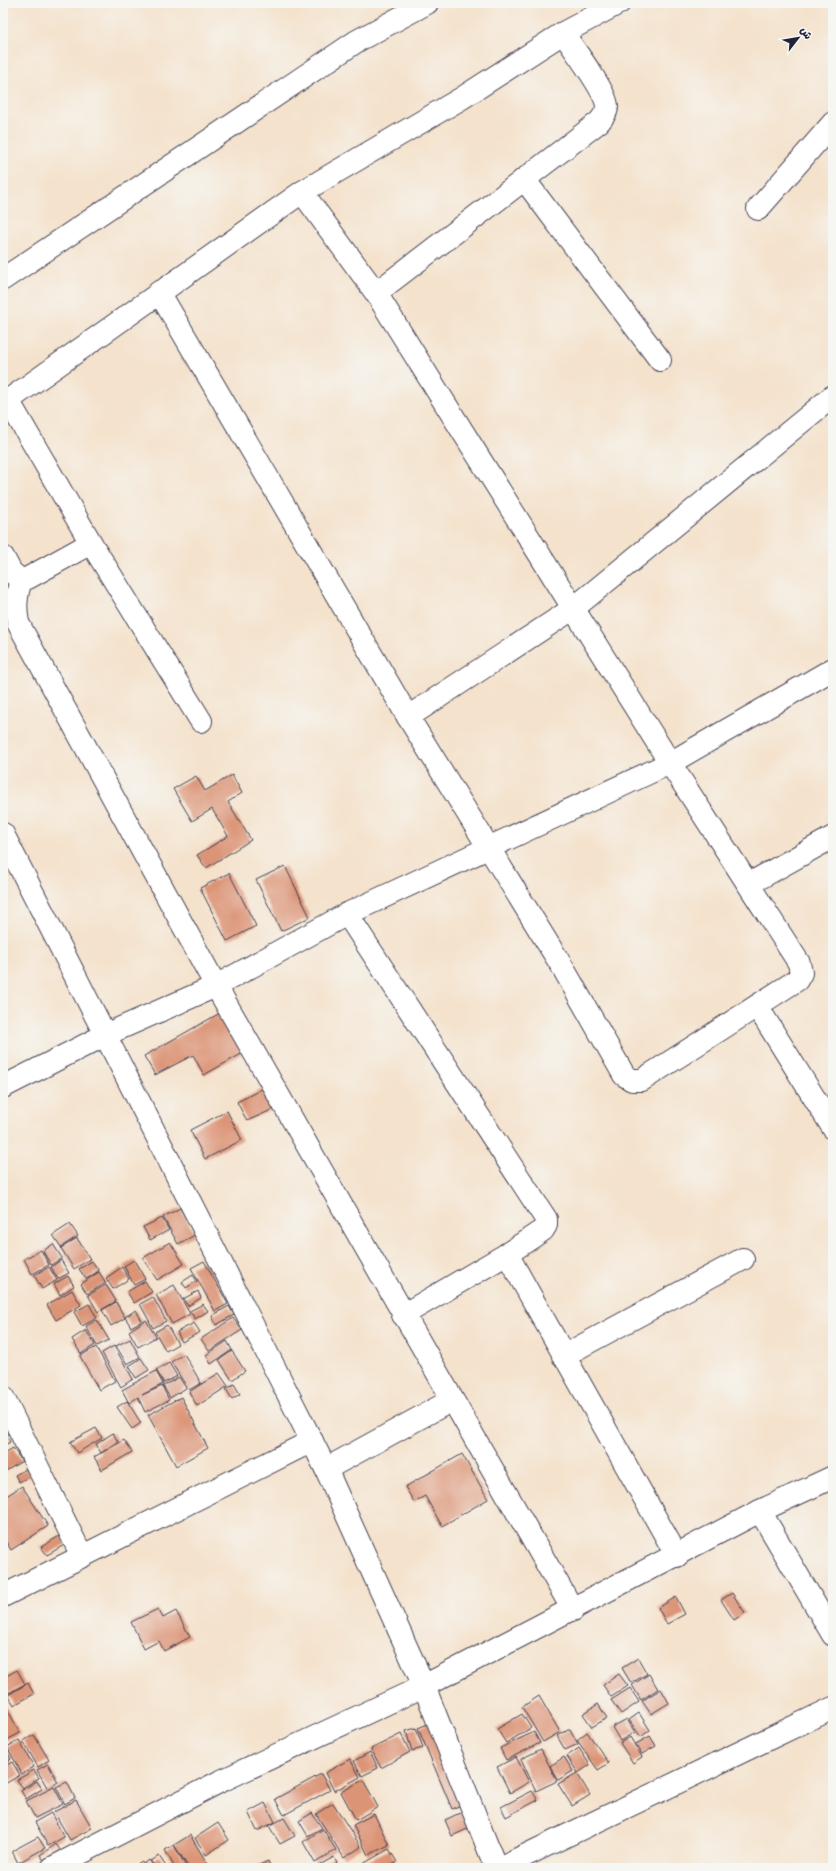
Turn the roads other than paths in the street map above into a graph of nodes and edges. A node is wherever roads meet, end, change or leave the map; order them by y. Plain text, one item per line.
1 (427, 3) edge
2 (619, 3) edge
3 (563, 33) junction
4 (833, 123) edge
5 (524, 178) junction
6 (302, 192) junction
7 (758, 210) dead end
8 (3, 279) edge
9 (158, 292) junction
10 (376, 293) junction
11 (660, 360) dead end
12 (832, 399) edge
13 (6, 402) edge
14 (91, 543) junction
15 (3, 557) edge
16 (21, 580) junction
17 (574, 608) junction
18 (833, 668) edge
19 (408, 717) junction
20 (201, 721) dead end
21 (670, 763) junction
22 (3, 834) edge
23 (833, 837) edge
24 (488, 849) junction
25 (749, 884) junction
26 (347, 914) junction
27 (216, 986) junction
28 (757, 1006) junction
29 (105, 1035) junction
30 (3, 1087) edge
31 (833, 1128) edge
32 (507, 1254) junction
33 (743, 1259) dead end
34 (403, 1315) junction
35 (564, 1356) junction
36 (3, 1397) edge
37 (452, 1400) junction
38 (312, 1441) junction
39 (326, 1469) junction
40 (833, 1478) edge
41 (760, 1511) junction
42 (82, 1556) junction
43 (677, 1556) junction
44 (3, 1596) edge
45 (572, 1610) junction
46 (833, 1635) edge
47 (424, 1686) junction
48 (833, 1708) edge
49 (52, 1868) edge
50 (496, 1868) edge
51 (499, 1868) edge

1 - 8 street
2 - 3 street
3 - 5 street
3 - 6 street
4 - 7 street
5 - 10 street
5 - 11 street
6 - 9 street
6 - 10 street
9 - 13 street
9 - 19 street
10 - 17 street
12 - 17 street
13 - 14 street
14 - 16 street
14 - 20 street
15 - 16 street
16 - 27 street
17 - 19 street
17 - 21 street
18 - 21 street
19 - 24 street
21 - 24 street
21 - 25 street
22 - 29 street
23 - 25 street
24 - 26 street
24 - 28 street
25 - 28 street
26 - 27 street
26 - 32 street
27 - 29 street
27 - 34 street
28 - 31 street
29 - 30 street
29 - 38 street
32 - 34 street
32 - 35 street
33 - 35 street
34 - 37 street
35 - 43 street
36 - 42 street
37 - 39 street
37 - 45 street
38 - 39 street
38 - 42 street
39 - 47 street
40 - 41 street
41 - 43 street
41 - 46 street
42 - 44 street
43 - 45 street
45 - 47 street
47 - 49 street
47 - 50 street
48 - 51 street

